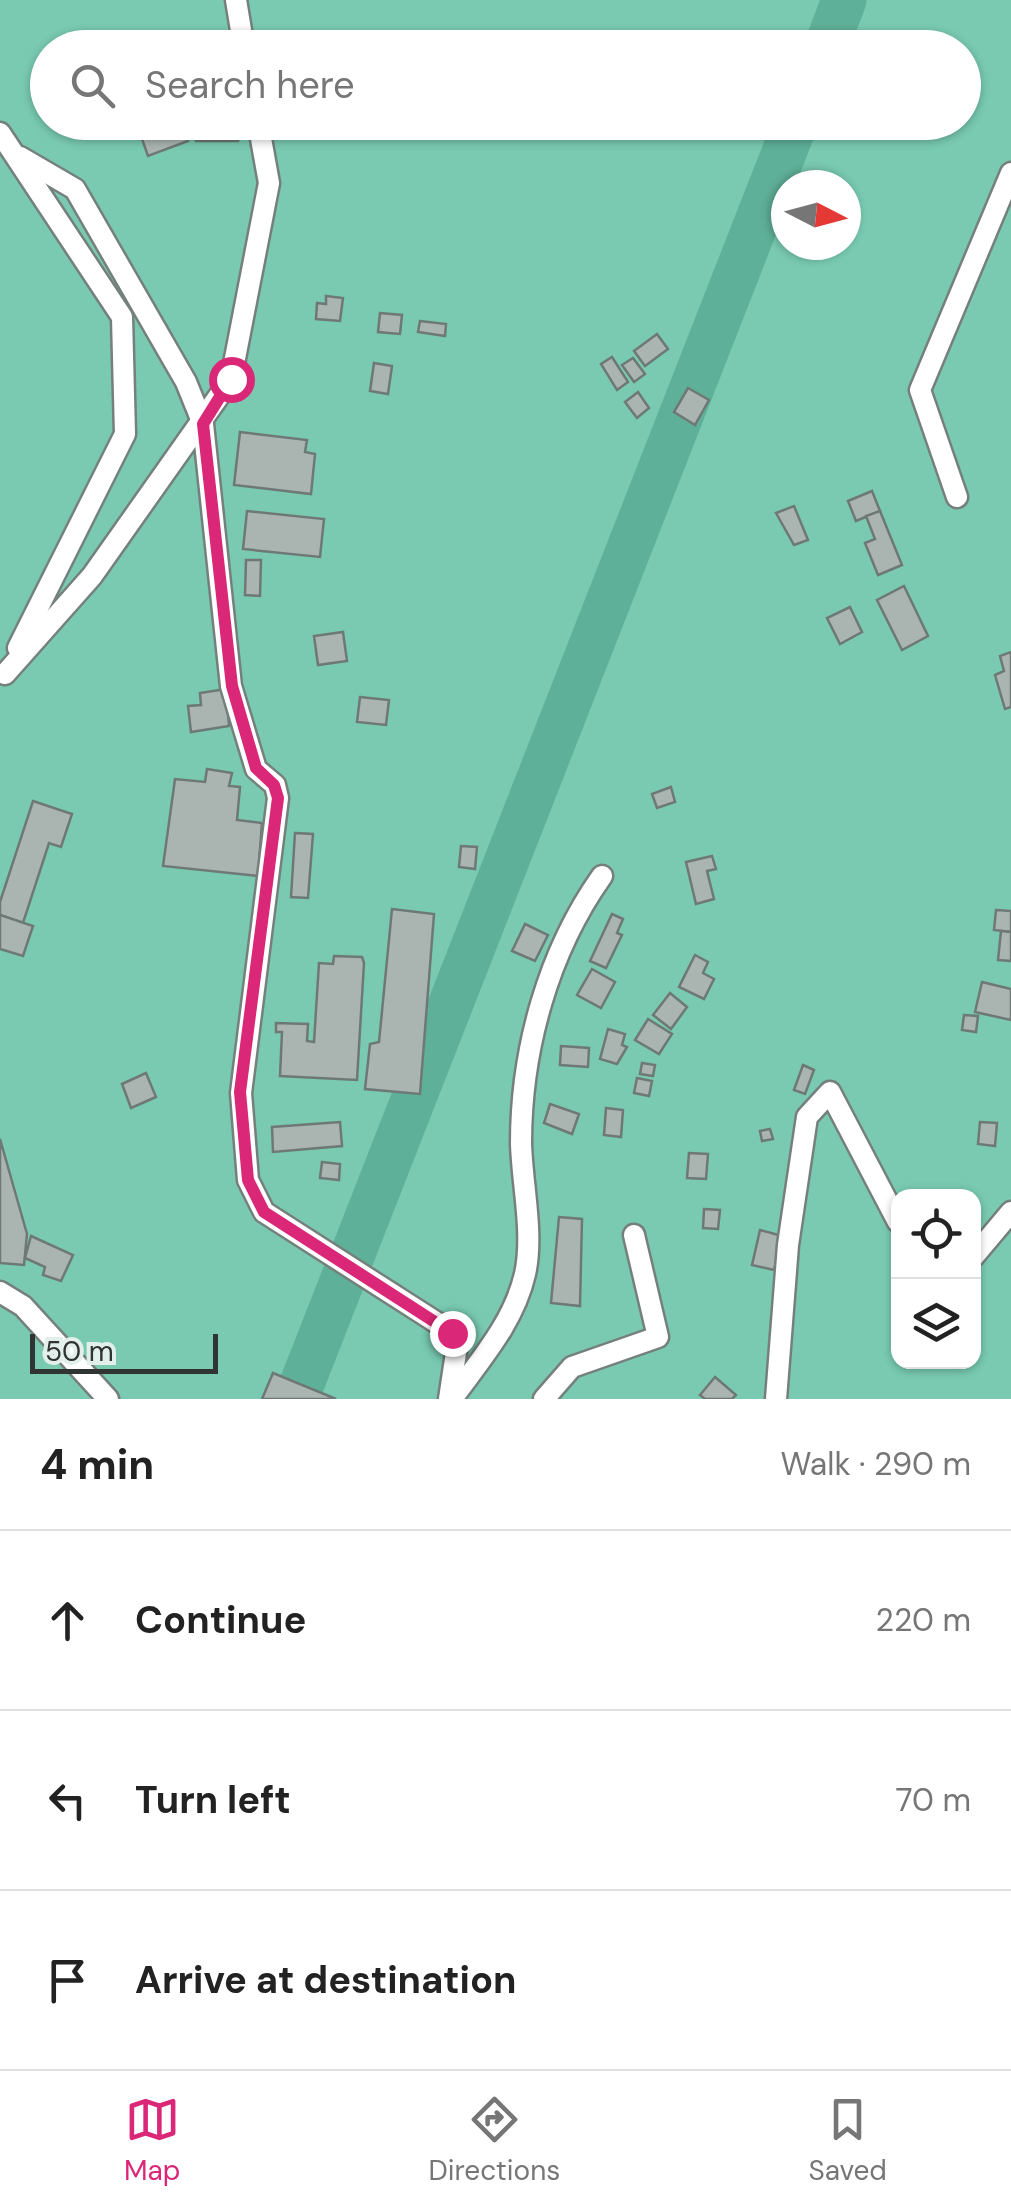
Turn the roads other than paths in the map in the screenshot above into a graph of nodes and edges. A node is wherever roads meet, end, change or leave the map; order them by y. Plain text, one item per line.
1 (236, 0) edge
2 (241, 30) edge
3 (0, 133) edge
4 (261, 140) edge
5 (20, 157) junction
6 (1011, 173) edge
7 (203, 424) junction
8 (956, 496) dead end
9 (2, 677) edge
10 (602, 876) dead end
11 (891, 1209) edge
12 (1011, 1212) edge
13 (634, 1234) dead end
14 (981, 1248) edge
15 (0, 1292) edge
16 (108, 1399) edge
17 (451, 1399) edge
18 (544, 1399) edge
19 (776, 1399) edge

1 - 2 street
3 - 5 street
4 - 7 street
5 - 7 street
5 - 9 street
6 - 8 street
7 - 9 street
7 - 17 street
10 - 17 street
11 - 19 street
12 - 14 street
13 - 18 street
15 - 16 street

